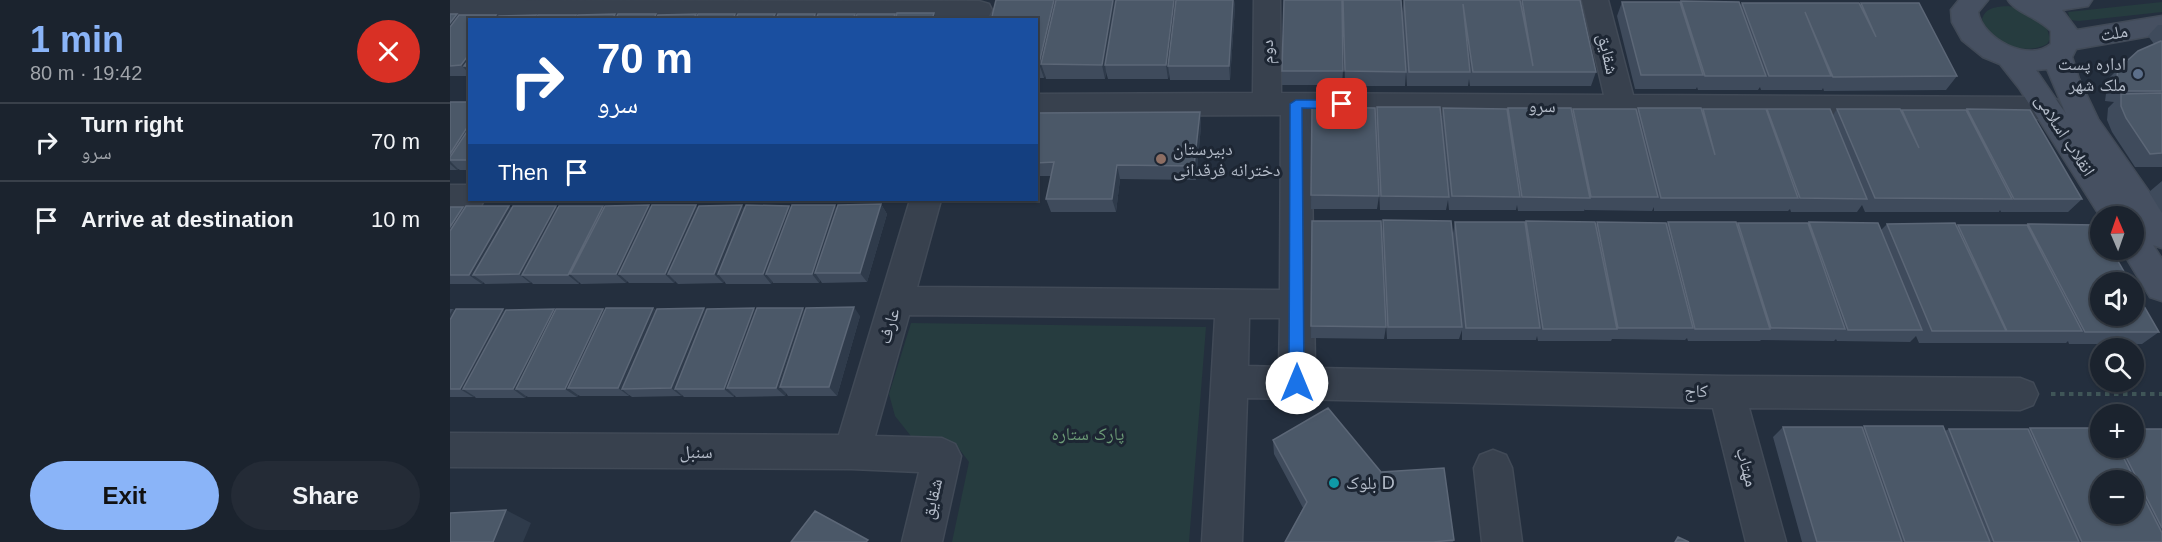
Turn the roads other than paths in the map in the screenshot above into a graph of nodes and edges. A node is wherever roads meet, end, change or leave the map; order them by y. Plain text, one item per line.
1 (1267, 0) edge
2 (1595, 0) edge
3 (2079, 0) edge
4 (2026, 2) edge
5 (1964, 3) edge
6 (450, 9) edge
7 (979, 10) edge
8 (2162, 25) edge
9 (2062, 48) junction
10 (2010, 57) junction
11 (1282, 104) junction
12 (1038, 105) edge
13 (1621, 107) junction
14 (2048, 108) junction
15 (450, 197) edge
16 (468, 197) edge
17 (925, 201) edge
18 (2111, 206) edge
19 (2162, 235) edge
20 (2144, 259) edge
21 (2162, 287) edge
22 (896, 301) junction
23 (1233, 304) junction
24 (1297, 304) junction
25 (1231, 382) junction
26 (1297, 383) junction
27 (1727, 392) junction
28 (2020, 394) road end
29 (450, 450) edge
30 (852, 453) junction
31 (942, 456) joint
32 (1492, 468) dead end
33 (922, 542) edge
34 (1222, 542) edge
35 (1502, 542) edge
36 (1766, 542) edge

1 - 11 street, دوم
2 - 13 street, شقایق
3 - 4 main road
4 - 9 main road, انقلاب اسلامی
5 - 10 main road, انقلاب اسلامی
6 - 7 street
8 - 9 main road, ملت
9 - 10 main road, انقلاب اسلامی
9 - 19 main road, انقلاب اسلامی
10 - 14 main road, انقلاب اسلامی
11 - 12 street, سرو
11 - 13 street, سرو
11 - 24 street, دوم
13 - 14 street, سرو
14 - 18 main road, انقلاب اسلامی
15 - 16 street
17 - 22 street, عارف
20 - 21 main road
22 - 23 street
22 - 30 street, عارف
23 - 24 street
23 - 25 street
24 - 26 street, دوم
25 - 26 street, کاج
25 - 34 street
26 - 27 street, کاج
27 - 28 street, کاج
27 - 36 street, مهتاب
29 - 30 street, سنبل
30 - 31 street, سنبل
31 - 33 street, شقایق
32 - 35 street

